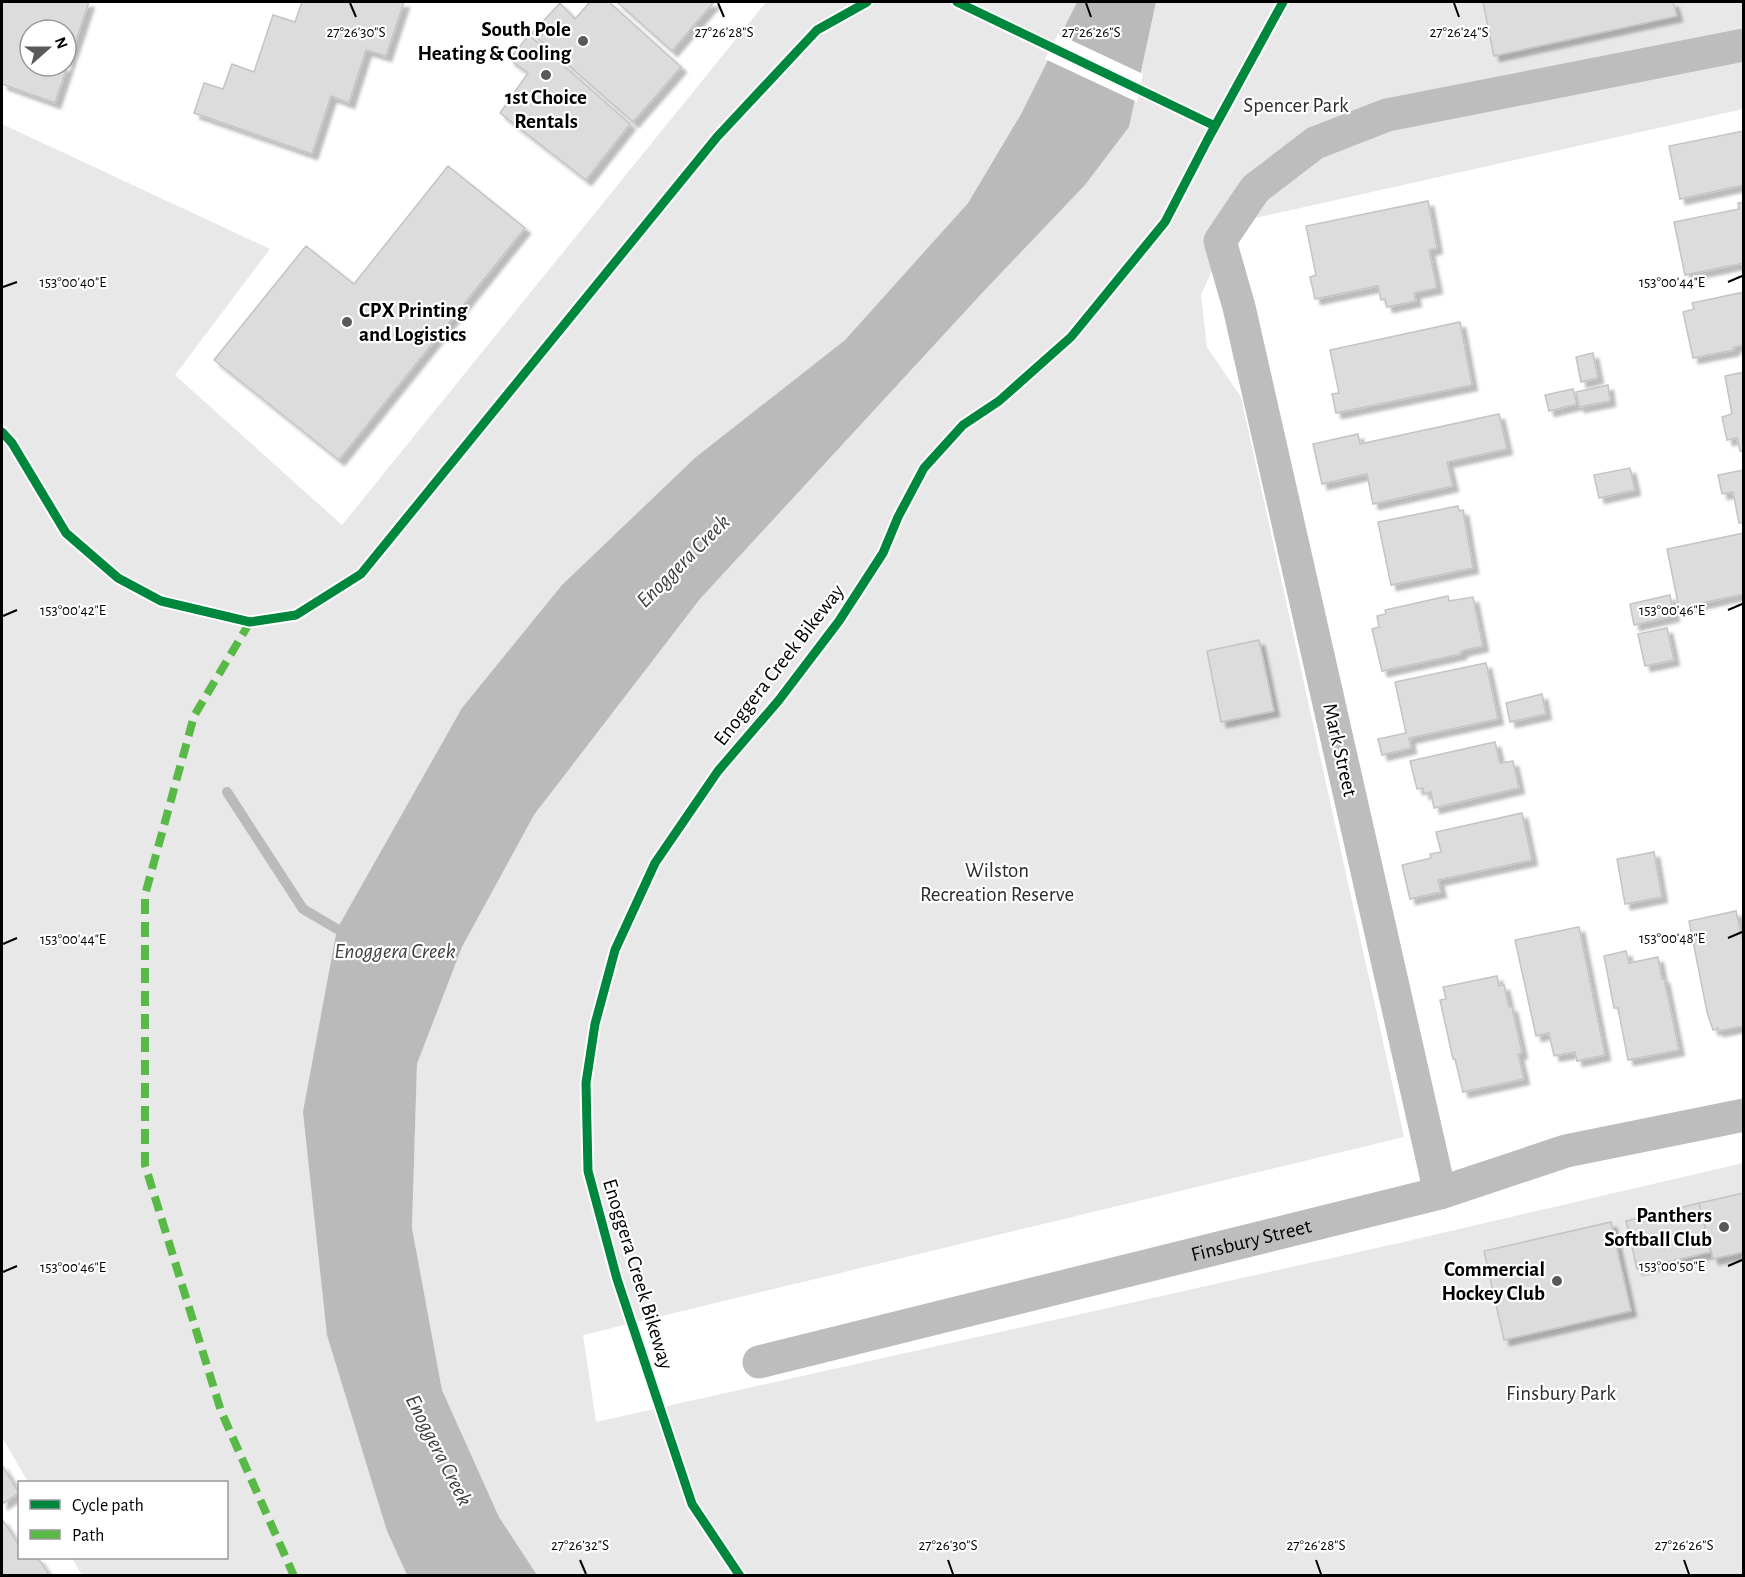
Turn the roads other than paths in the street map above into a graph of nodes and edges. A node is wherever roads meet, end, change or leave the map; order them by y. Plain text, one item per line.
1 (1743, 45) edge
2 (1743, 1114) edge
3 (1440, 1193) junction
4 (759, 1362) dead end

1 - 3 street, Mark Street
2 - 3 street, Finsbury Street
3 - 4 street, Finsbury Street

